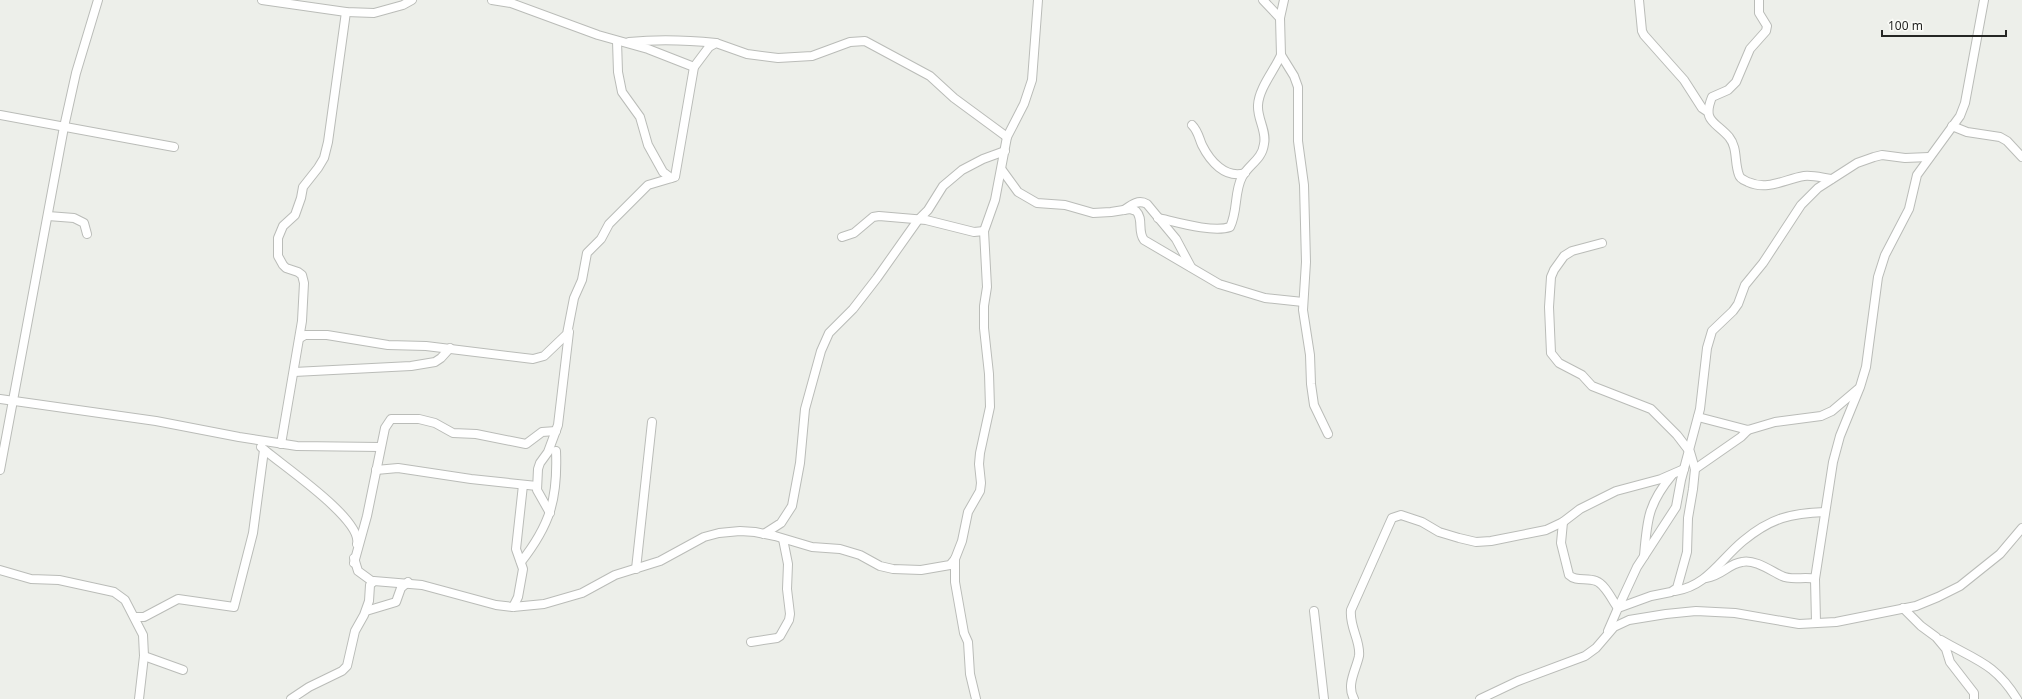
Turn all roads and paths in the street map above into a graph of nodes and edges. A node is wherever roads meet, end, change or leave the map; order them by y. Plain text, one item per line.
1 (98, 0) edge
2 (262, 0) edge
3 (412, 0) edge
4 (492, 0) edge
5 (1038, 0) edge
6 (1263, 0) edge
7 (1284, 0) edge
8 (1638, 0) edge
9 (1760, 0) edge
10 (1984, 0) edge
11 (346, 12) junction
12 (1280, 18) junction
13 (621, 41) junction
14 (716, 43) junction
15 (1281, 55) junction
16 (694, 67) junction
17 (1708, 112) junction
18 (0, 115) edge
19 (1192, 125) dead end
20 (1952, 126) junction
21 (64, 127) junction
22 (1008, 138) junction
23 (174, 147) dead end
24 (1005, 151) junction
25 (1929, 157) junction
26 (2022, 157) edge
27 (1002, 170) junction
28 (1245, 173) junction
29 (671, 178) junction
30 (1832, 179) junction
31 (1122, 211) junction
32 (48, 216) junction
33 (1158, 218) junction
34 (918, 220) junction
35 (984, 231) junction
36 (87, 234) dead end
37 (842, 237) dead end
38 (1602, 243) dead end
39 (1192, 269) junction
40 (1303, 302) junction
41 (569, 329) junction
42 (300, 338) junction
43 (450, 348) junction
44 (294, 372) junction
45 (1860, 387) junction
46 (0, 399) edge
47 (12, 401) junction
48 (1698, 417) junction
49 (652, 422) dead end
50 (1748, 430) junction
51 (556, 431) junction
52 (1328, 434) dead end
53 (249, 439) junction
54 (281, 444) junction
55 (380, 447) junction
56 (264, 450) junction
57 (556, 451) dead end
58 (1690, 452) junction
59 (0, 466) edge
60 (1684, 469) junction
61 (1695, 469) junction
62 (376, 470) junction
63 (1673, 474) junction
64 (523, 485) junction
65 (537, 486) junction
66 (1825, 512) junction
67 (550, 514) junction
68 (1563, 522) junction
69 (2022, 528) edge
70 (764, 534) junction
71 (783, 539) junction
72 (1644, 557) junction
73 (955, 560) junction
74 (521, 562) junction
75 (354, 563) junction
76 (636, 569) junction
77 (0, 570) edge
78 (1706, 578) junction
79 (1815, 579) junction
80 (373, 582) junction
81 (408, 582) junction
82 (1675, 591) junction
83 (513, 607) junction
84 (1618, 608) junction
85 (1904, 608) junction
86 (366, 611) junction
87 (1314, 611) dead end
88 (135, 618) junction
89 (1816, 622) junction
90 (1608, 632) junction
91 (1936, 637) junction
92 (751, 642) dead end
93 (144, 656) junction
94 (183, 670) dead end
95 (138, 699) edge
96 (291, 699) edge
97 (976, 699) edge
98 (1324, 699) edge
99 (1354, 699) edge
100 (1480, 699) edge
101 (1974, 699) edge
102 (2017, 699) edge

1 - 21 street
2 - 11 street
3 - 11 street
4 - 13 street
5 - 22 street
6 - 12 street
7 - 12 street
8 - 17 street
9 - 17 street
10 - 20 street
11 - 42 street
12 - 15 street
13 - 14 street
13 - 16 street
13 - 29 street
14 - 16 street
14 - 22 street
15 - 28 street
15 - 40 street
16 - 29 street
17 - 30 street
18 - 21 street
19 - 28 street
20 - 25 street
20 - 26 street
21 - 23 street
21 - 32 street
22 - 24 street
24 - 27 street
24 - 34 street
25 - 30 street
25 - 45 street
27 - 31 street
27 - 35 street
28 - 33 street
29 - 41 street
30 - 48 street
31 - 33 street
31 - 39 street
32 - 36 street
32 - 47 street
33 - 39 street
34 - 35 street
34 - 37 street
34 - 70 street
35 - 73 street
38 - 58 street
39 - 40 street
40 - 52 street
41 - 43 street
41 - 51 street
42 - 43 street
42 - 44 street
43 - 44 street
44 - 54 street
45 - 50 street
45 - 66 street
46 - 47 street
47 - 53 street
47 - 59 street
48 - 50 street
48 - 58 street
49 - 76 street
50 - 61 street
51 - 55 street
51 - 65 street
53 - 54 street
53 - 56 street
54 - 55 street
55 - 62 street
56 - 75 street
56 - 88 street
57 - 67 street
58 - 60 street
58 - 61 street
60 - 63 street
60 - 72 street
61 - 82 street
62 - 64 street
62 - 75 street
63 - 68 street
63 - 72 street
64 - 65 street
64 - 74 street
65 - 67 street
66 - 78 street
66 - 79 street
67 - 74 street
68 - 84 street
68 - 99 street
69 - 85 street
70 - 71 street
70 - 76 street
71 - 73 street
71 - 92 street
72 - 84 street
73 - 97 street
74 - 83 street
75 - 80 street
76 - 83 street
77 - 88 street
78 - 79 street
78 - 82 street
79 - 89 street
80 - 81 street
80 - 86 street
81 - 83 street
81 - 86 street
82 - 84 street
84 - 90 street
85 - 89 street
85 - 91 street
86 - 96 street
87 - 98 street
88 - 93 street
89 - 90 street
90 - 100 street
91 - 101 street
91 - 102 street
93 - 94 street
93 - 95 street

